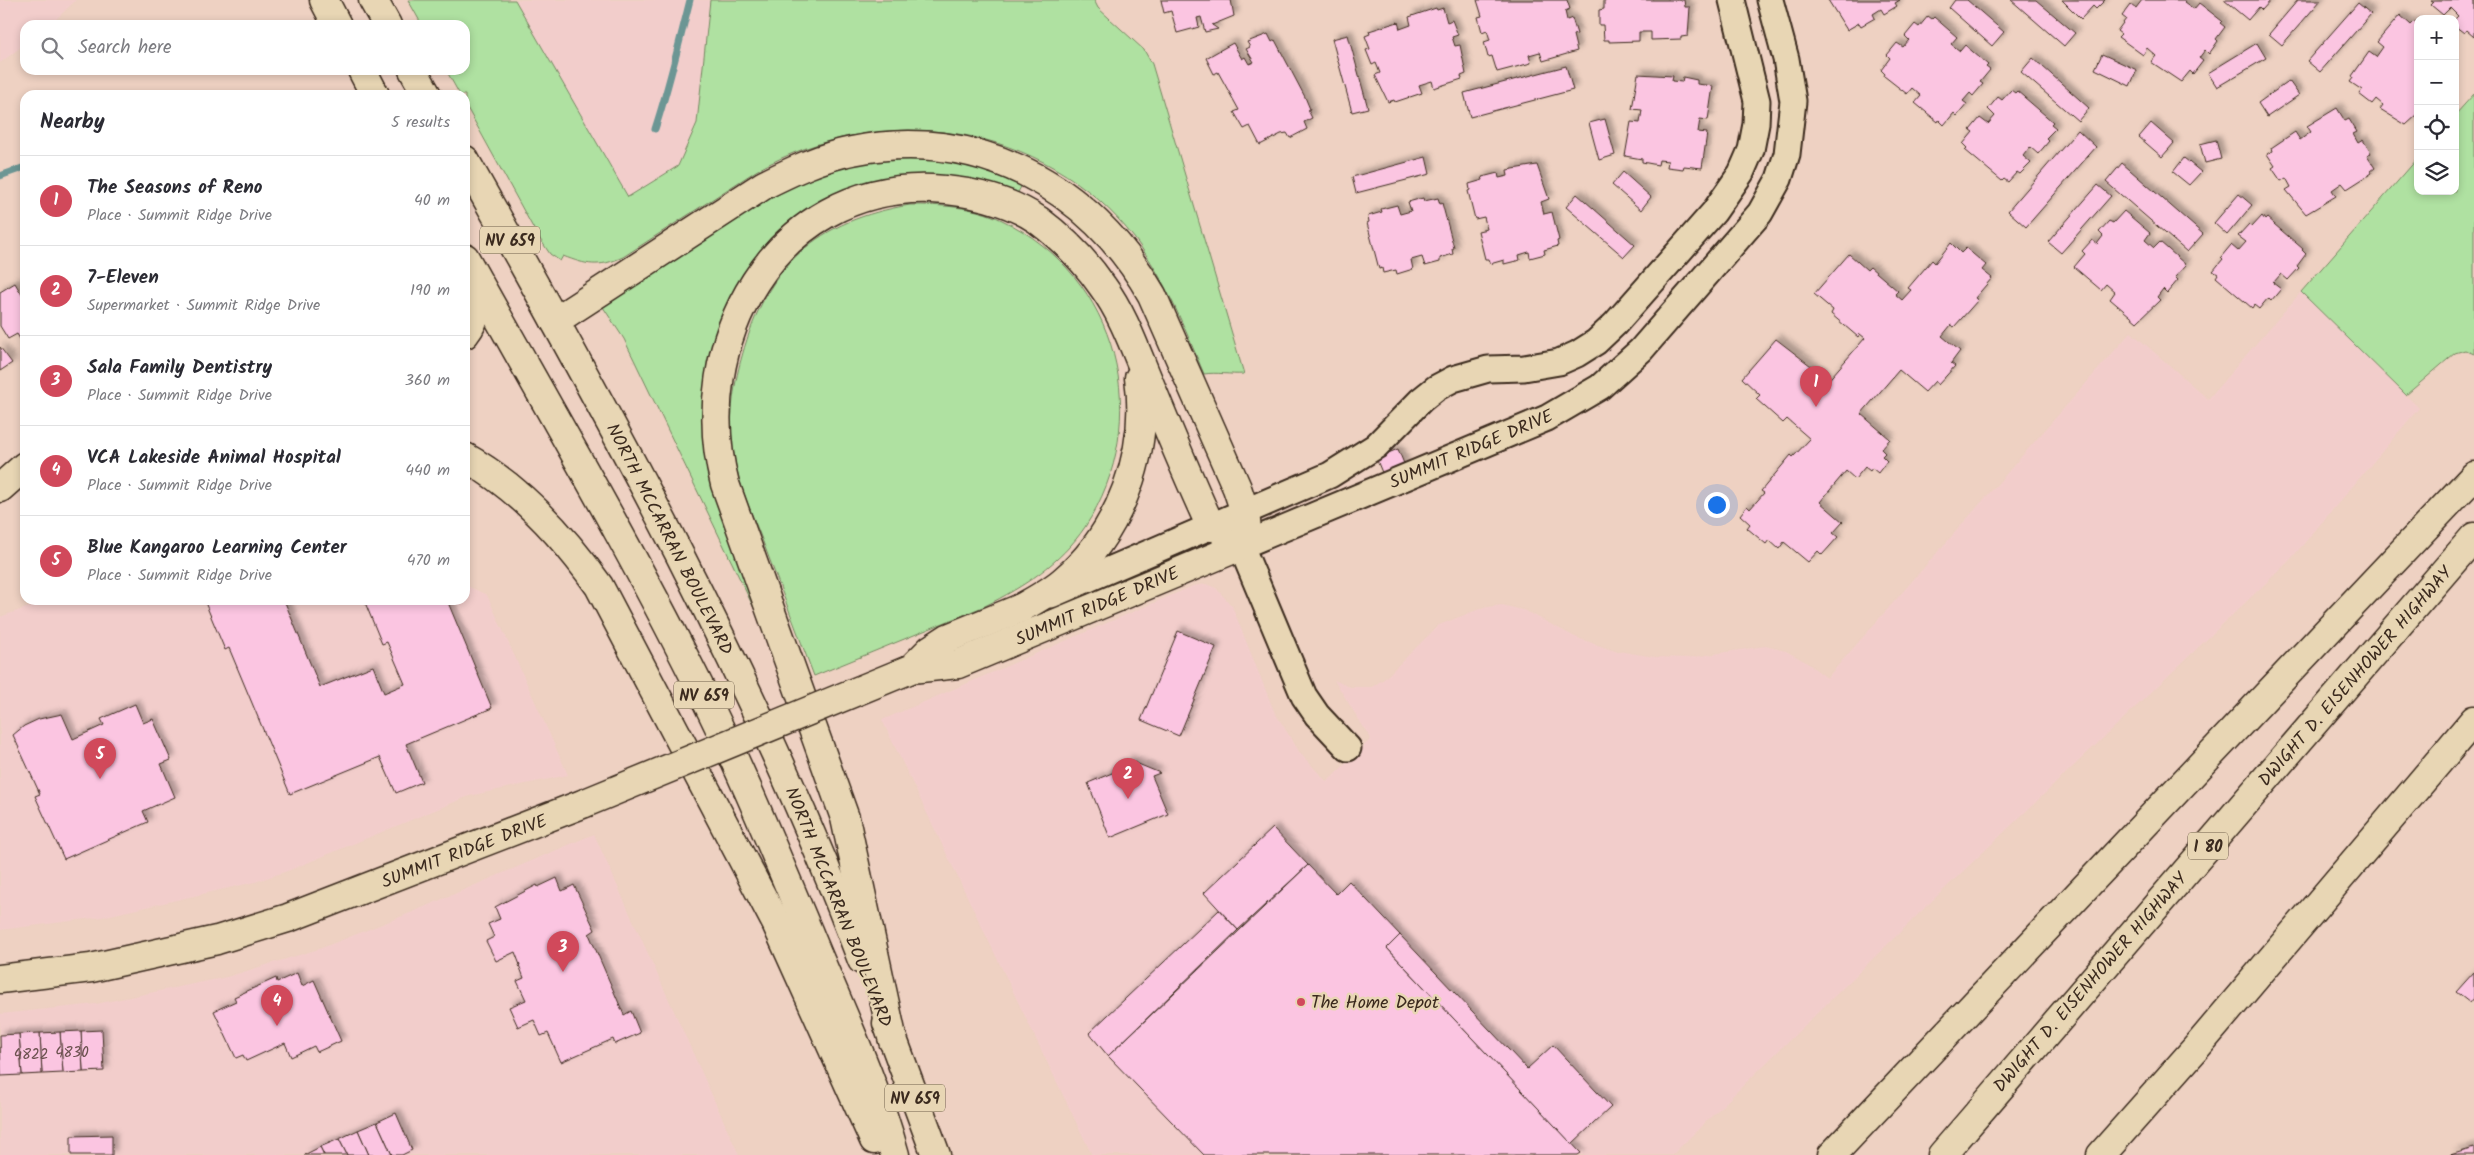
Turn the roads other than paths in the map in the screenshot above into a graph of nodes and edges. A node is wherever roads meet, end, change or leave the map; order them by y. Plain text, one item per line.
1 (324, 0) edge
2 (373, 0) edge
3 (1732, 0) edge
4 (1770, 0) edge
5 (334, 20) edge
6 (384, 20) edge
7 (365, 75) edge
8 (416, 75) edge
9 (372, 90) edge
10 (425, 90) edge
11 (470, 169) edge
12 (470, 267) edge
13 (470, 276) edge
14 (555, 320) junction
15 (1121, 320) junction
16 (470, 328) edge
17 (470, 460) edge
18 (20, 470) edge
19 (2474, 476) edge
20 (0, 488) edge
21 (1246, 512) junction
22 (1211, 527) junction
23 (2474, 537) edge
24 (1241, 546) junction
25 (1021, 608) junction
26 (911, 669) junction
27 (2474, 720) edge
28 (1348, 748) dead end
29 (0, 979) edge
30 (893, 1041) junction
31 (2196, 1048) junction
32 (880, 1155) edge
33 (894, 1155) edge
34 (936, 1155) edge
35 (1832, 1155) edge
36 (1942, 1155) edge
37 (2101, 1155) edge
38 (2126, 1155) edge

1 - 5 main road
2 - 6 main road
3 - 21 street, SUMMIT RIDGE DRIVE
4 - 24 street, SUMMIT RIDGE DRIVE
7 - 9 main road
8 - 10 main road
11 - 14 main road, NORTH MCCARRAN BOULEVARD / NV 659
12 - 33 main road, NORTH MCCARRAN BOULEVARD / NV 659
13 - 16 main road
14 - 21 main road
14 - 30 main road, NORTH MCCARRAN BOULEVARD / NV 659
15 - 22 main road
15 - 25 main road
15 - 30 main road
17 - 32 main road
18 - 20 main road
19 - 35 main road
21 - 22 street, SUMMIT RIDGE DRIVE
21 - 24 main road
22 - 24 street
22 - 25 street, SUMMIT RIDGE DRIVE
23 - 36 main road, DWIGHT D. EISENHOWER HIGHWAY / I 80
24 - 26 main road, SUMMIT RIDGE DRIVE
24 - 28 street
25 - 26 main road, SUMMIT RIDGE DRIVE
26 - 29 main road, SUMMIT RIDGE DRIVE, bridge
27 - 31 main road
30 - 34 main road, NORTH MCCARRAN BOULEVARD / NV 659
31 - 37 main road
31 - 38 main road

